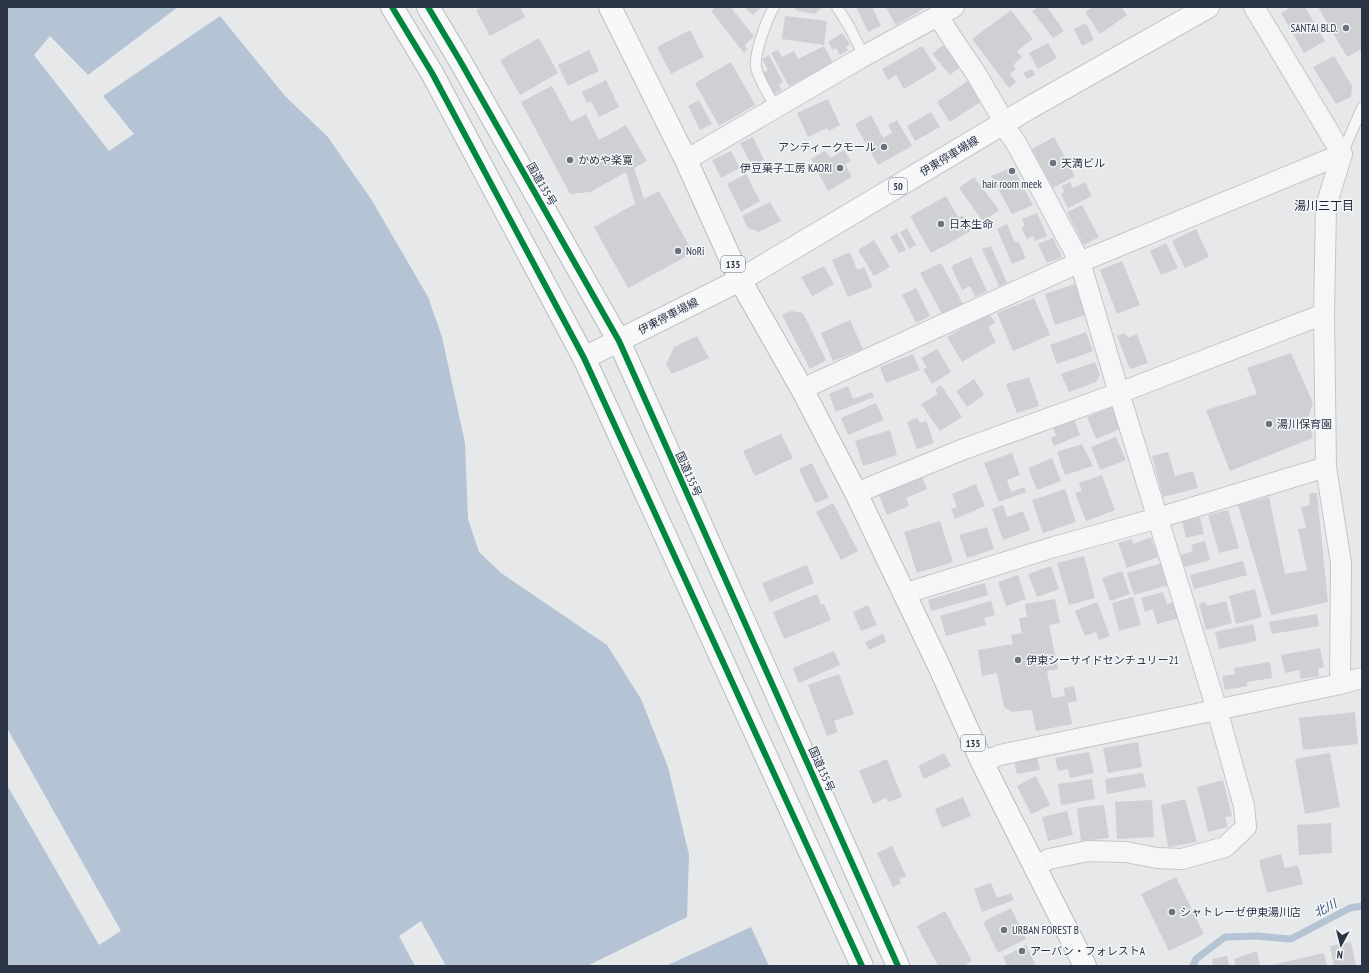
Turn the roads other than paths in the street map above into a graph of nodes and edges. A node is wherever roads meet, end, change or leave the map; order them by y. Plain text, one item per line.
1 (392, 7) edge
2 (428, 7) edge
3 (610, 7) edge
4 (774, 7) edge
5 (837, 7) edge
6 (1208, 7) edge
7 (1254, 7) edge
8 (946, 12) edge
9 (864, 56) junction
10 (775, 107) junction
11 (1362, 108) edge
12 (1003, 124) junction
13 (1342, 154) junction
14 (686, 160) junction
15 (1080, 262) junction
16 (740, 280) junction
17 (1324, 314) junction
18 (619, 341) junction
19 (584, 358) junction
20 (802, 389) junction
21 (1119, 393) junction
22 (1326, 467) junction
23 (856, 493) junction
24 (1158, 518) junction
25 (903, 594) junction
26 (1362, 678) edge
27 (1340, 684) junction
28 (1217, 710) junction
29 (982, 762) junction
30 (1036, 866) junction
31 (862, 966) edge
32 (898, 966) edge
33 (1085, 966) edge

1 - 19 main road
2 - 18 main road, 国道135号
3 - 14 main road, 135
4 - 10 lane
5 - 9 lane
6 - 12 main road, 伊東停車場線 / 50
7 - 13 street
8 - 9 street
8 - 12 street
9 - 10 street
10 - 14 street
11 - 13 lane
12 - 15 street
12 - 16 main road, 伊東停車場線 / 50
13 - 15 street
13 - 17 street
14 - 16 main road, 135
15 - 20 street
15 - 21 street
16 - 18 main road, 伊東停車場線 / 50
16 - 20 main road, 135
17 - 21 street
17 - 22 street
18 - 19 main road, 伊東停車場線 / 50
18 - 32 main road, 国道135号
19 - 31 main road
20 - 23 main road, 135
21 - 23 street
21 - 24 street
22 - 24 street
22 - 27 street
23 - 25 main road, 135
24 - 25 street
24 - 28 street
25 - 29 main road, 135
26 - 27 street
27 - 28 street
28 - 29 street
28 - 30 street
29 - 30 main road, 135
30 - 33 main road, 135

